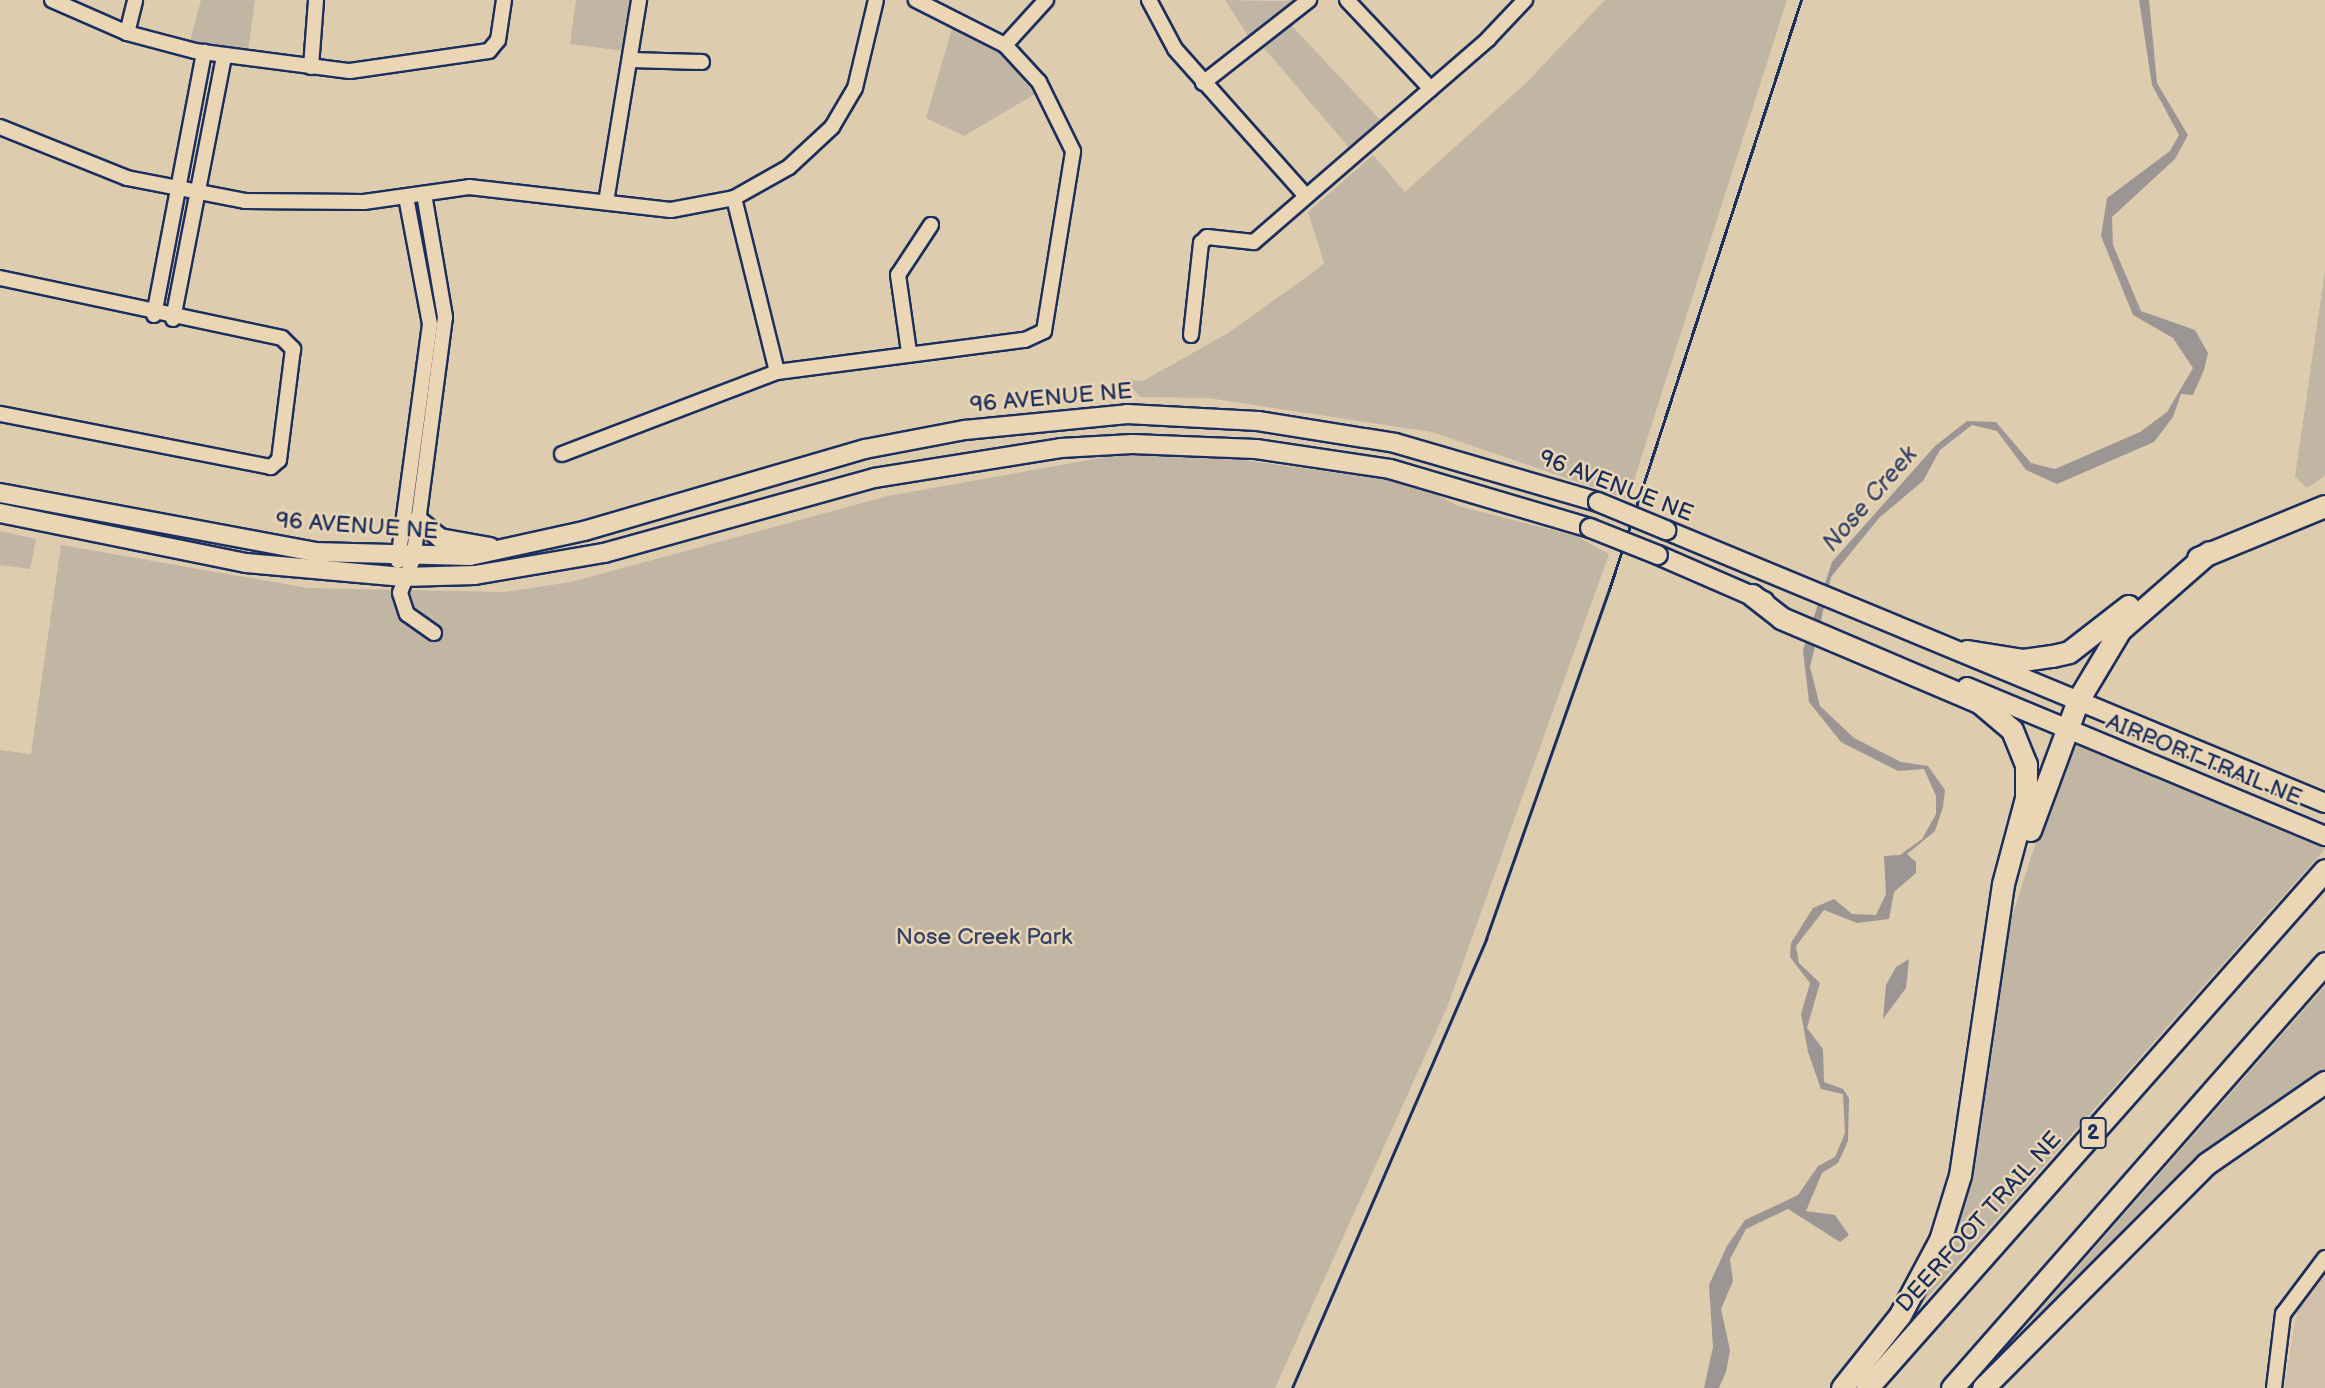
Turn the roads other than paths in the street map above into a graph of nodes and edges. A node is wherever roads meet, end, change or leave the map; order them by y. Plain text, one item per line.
1 (52, 0) edge
2 (135, 0) edge
3 (316, 0) edge
4 (504, 0) edge
5 (639, 0) edge
6 (876, 0) edge
7 (916, 0) edge
8 (1046, 0) edge
9 (1149, 0) edge
10 (1309, 0) edge
11 (1347, 0) edge
12 (1525, 0) edge
13 (127, 33) junction
14 (1005, 44) junction
15 (214, 54) junction
16 (631, 60) junction
17 (702, 62) dead end
18 (311, 67) junction
19 (1203, 83) junction
20 (1431, 89) junction
21 (0, 127) edge
22 (174, 190) junction
23 (193, 194) junction
24 (424, 194) junction
25 (1306, 195) junction
26 (406, 197) junction
27 (734, 198) junction
28 (606, 202) junction
29 (931, 225) dead end
30 (0, 278) edge
31 (154, 315) junction
32 (173, 319) junction
33 (1191, 335) dead end
34 (909, 352) junction
35 (778, 372) junction
36 (0, 414) edge
37 (562, 454) dead end
38 (817, 462) junction
39 (825, 489) junction
40 (0, 492) edge
41 (2325, 506) edge
42 (0, 513) edge
43 (418, 520) junction
44 (496, 548) junction
45 (2209, 552) junction
46 (405, 558) junction
47 (403, 576) junction
48 (1752, 595) joint
49 (434, 633) dead end
50 (1967, 651) junction
51 (1875, 653) junction
52 (2078, 700) junction
53 (2065, 730) junction
54 (2325, 803) edge
55 (2325, 836) edge
56 (2322, 874) edge
57 (2001, 915) junction
58 (2325, 962) edge
59 (2325, 1082) edge
60 (2325, 1094) edge
61 (2206, 1164) junction
62 (2325, 1258) edge
63 (1842, 1388) edge
64 (1867, 1388) edge
65 (1952, 1388) edge
66 (1983, 1388) edge
67 (2274, 1388) edge

1 - 13 street
2 - 13 street
3 - 18 street
4 - 18 street
5 - 16 street
6 - 27 street
7 - 14 street
8 - 14 street
9 - 19 street
10 - 19 street
11 - 20 street
12 - 20 street
13 - 15 street
14 - 34 street
15 - 18 street
15 - 22 street
15 - 23 street
16 - 17 street
16 - 28 street
19 - 25 street
20 - 25 street
21 - 22 street
22 - 23 street
22 - 31 street
23 - 26 street
23 - 32 street
24 - 26 street
24 - 28 street
24 - 43 street
25 - 33 street
26 - 46 street
27 - 28 street
27 - 35 street
29 - 34 street
30 - 31 street
31 - 32 street
32 - 36 street
34 - 35 street
35 - 37 street
38 - 39 main road
38 - 44 main road, 96 AVENUE NE
38 - 50 main road, 96 AVENUE NE, bridge
39 - 47 main road, 96 AVENUE NE
39 - 48 main road, 96 AVENUE NE, bridge
40 - 46 main road, 96 AVENUE NE
41 - 45 highway
42 - 47 main road, 96 AVENUE NE
43 - 44 main road
43 - 46 street
44 - 46 main road, 96 AVENUE NE
45 - 50 highway
45 - 52 highway
46 - 47 street
47 - 49 street
48 - 51 highway
50 - 52 main road, 96 AVENUE NE
51 - 53 main road
51 - 57 highway
52 - 53 highway
52 - 54 main road, AIRPORT TRAIL NE
53 - 55 main road, AIRPORT TRAIL NE
53 - 57 highway
56 - 64 highway, DEERFOOT TRAIL NE / 2
57 - 63 highway
58 - 65 highway
59 - 61 highway
60 - 61 highway
61 - 66 highway
62 - 67 street

